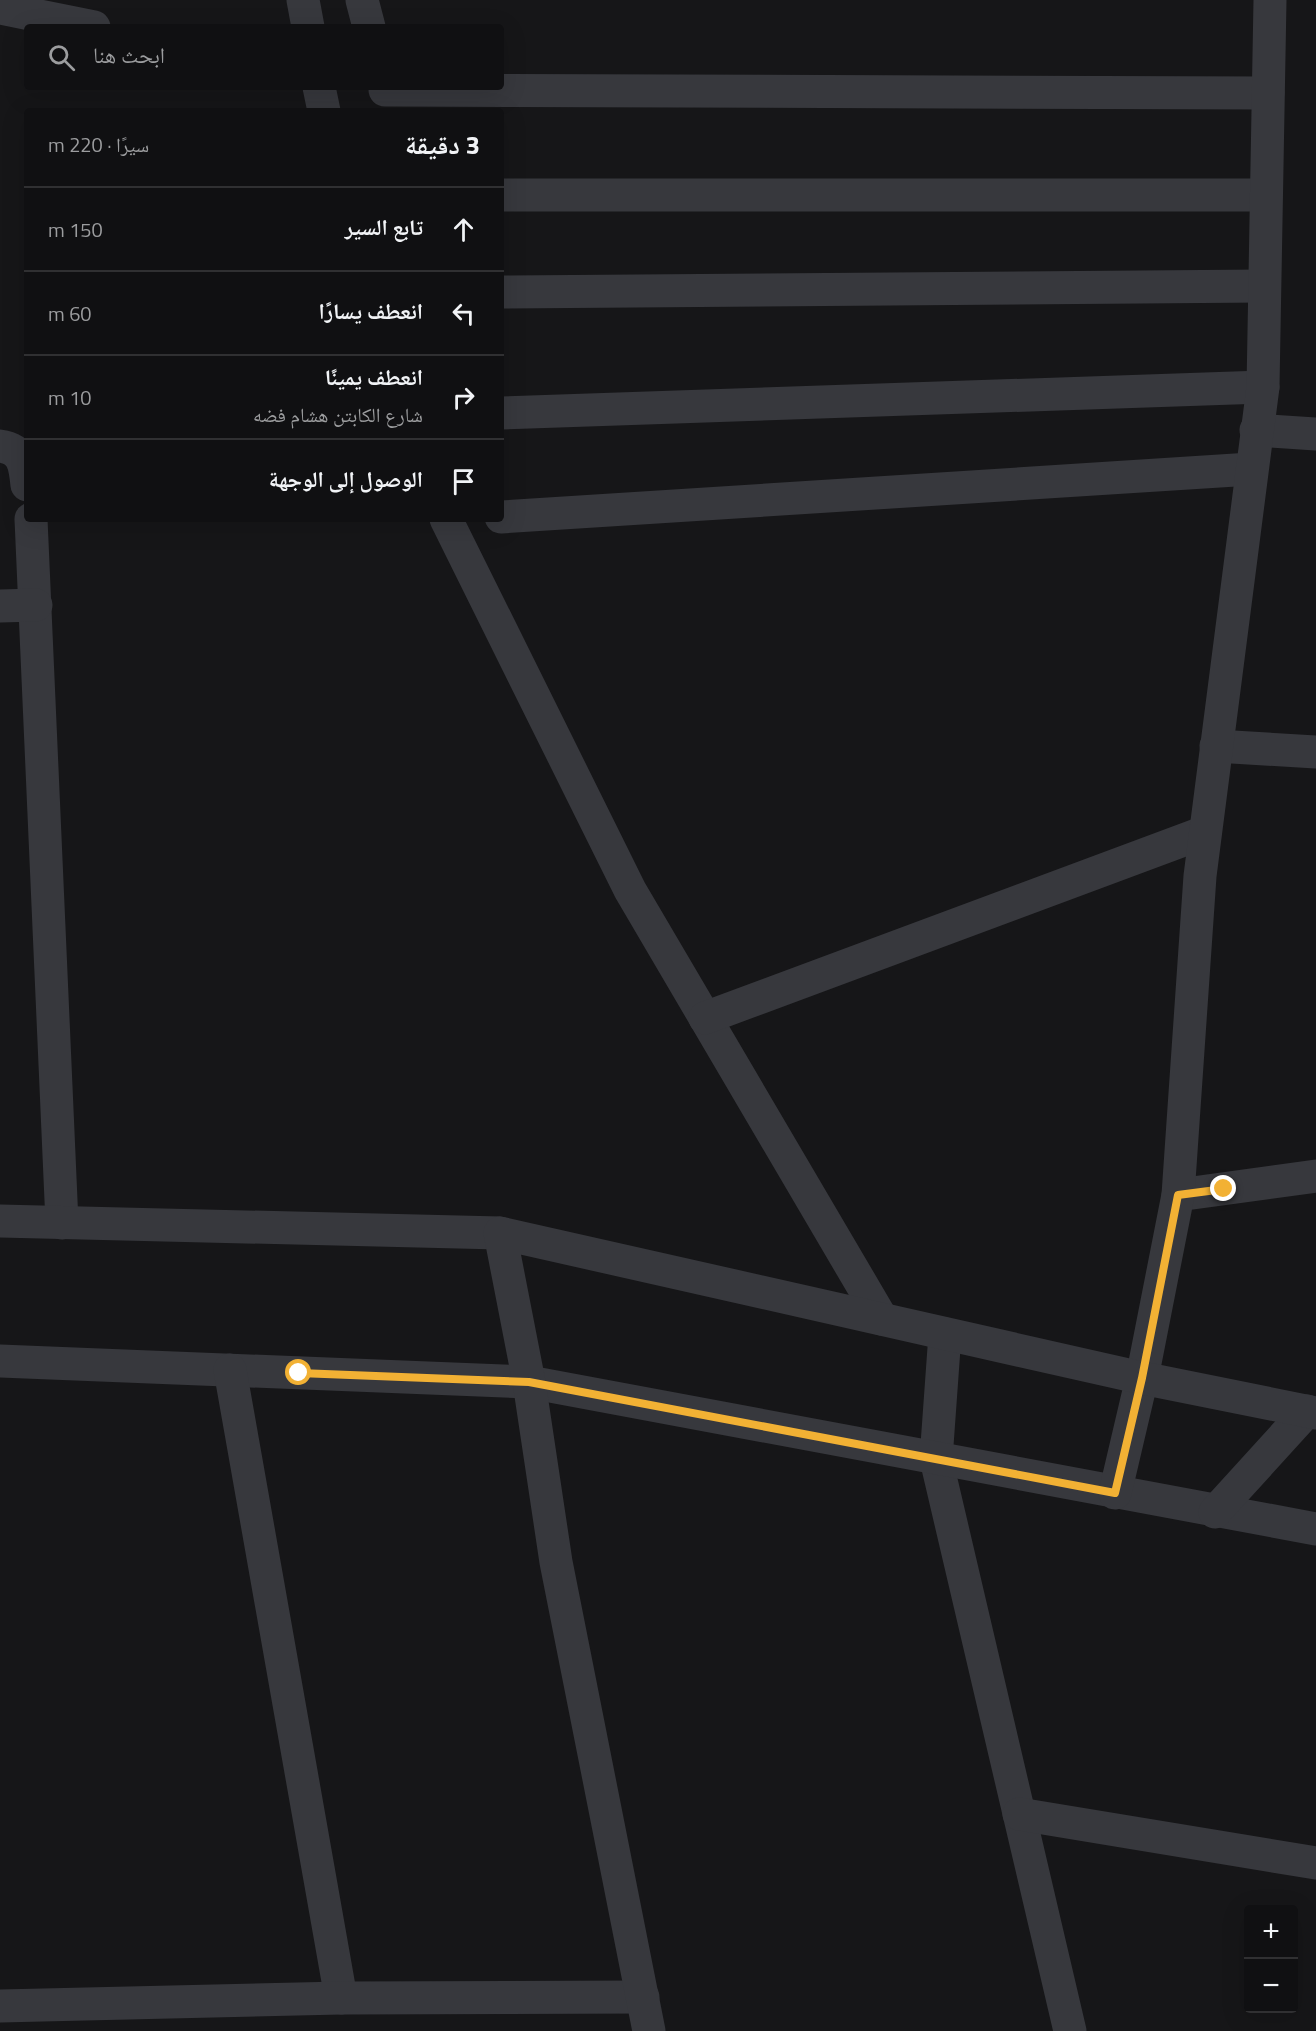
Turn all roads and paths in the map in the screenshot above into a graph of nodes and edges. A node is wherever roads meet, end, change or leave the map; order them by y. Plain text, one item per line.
1 (303, 0) edge
2 (362, 0) edge
3 (1270, 0) edge
4 (0, 8) edge
5 (79, 24) edge
6 (307, 24) edge
7 (368, 24) edge
8 (320, 90) edge
9 (1268, 93) junction
10 (386, 96) edge
11 (324, 108) edge
12 (504, 195) edge
13 (1266, 195) junction
14 (1264, 286) junction
15 (504, 292) edge
16 (1263, 387) junction
17 (504, 414) edge
18 (1256, 430) junction
19 (1316, 434) edge
20 (0, 446) edge
21 (1251, 469) junction
22 (24, 471) edge
23 (504, 516) edge
24 (31, 522) edge
25 (453, 522) edge
26 (36, 605) junction
27 (0, 606) edge
28 (1216, 746) junction
29 (1316, 752) edge
30 (1205, 832) junction
31 (705, 1018) junction
32 (1316, 1176) edge
33 (1178, 1195) junction
34 (0, 1221) edge
35 (62, 1223) junction
36 (500, 1233) junction
37 (882, 1319) junction
38 (945, 1334) junction
39 (0, 1361) edge
40 (230, 1370) junction
41 (1142, 1378) junction
42 (529, 1382) junction
43 (1311, 1412) edge
44 (936, 1459) junction
45 (1115, 1493) junction
46 (1215, 1512) junction
47 (1316, 1529) edge
48 (1019, 1814) junction
49 (1316, 1863) edge
50 (643, 1997) junction
51 (341, 1998) junction
52 (0, 2006) edge
53 (650, 2031) edge
54 (1070, 2031) edge

1 - 6 street
2 - 7 street
3 - 9 street
4 - 5 street
8 - 11 street
9 - 10 street
9 - 13 street
12 - 13 street
13 - 14 street
14 - 15 street
14 - 16 street
16 - 17 street
16 - 18 street
18 - 19 street
18 - 21 street
20 - 22 street
21 - 23 street
21 - 28 street
24 - 26 street
25 - 31 street
26 - 27 street
26 - 35 street
28 - 29 street
28 - 30 street
30 - 31 street
30 - 33 street
31 - 37 street
32 - 33 street
33 - 41 street
34 - 35 street
35 - 36 street
36 - 37 street
36 - 42 street
37 - 38 street
38 - 41 street
38 - 44 street
39 - 40 street
40 - 42 street
40 - 51 street
41 - 43 street
41 - 45 street
42 - 44 street
42 - 50 street
43 - 46 street
44 - 45 street
44 - 48 street
45 - 46 street
46 - 47 street
48 - 49 street
48 - 54 street
50 - 51 street
50 - 53 street
51 - 52 street

